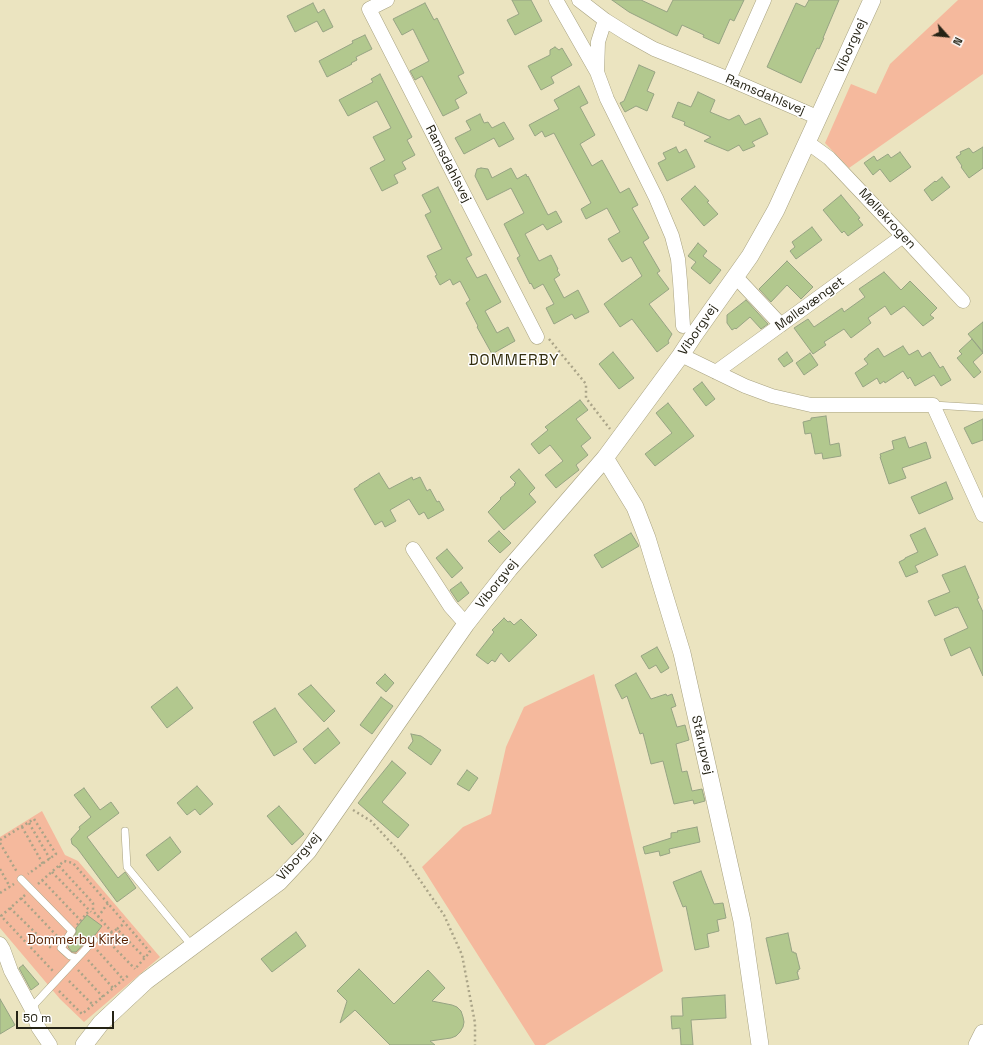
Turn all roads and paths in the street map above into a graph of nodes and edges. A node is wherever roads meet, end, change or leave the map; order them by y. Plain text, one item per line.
1 (386, 0) edge
2 (556, 0) edge
3 (579, 0) edge
4 (764, 0) edge
5 (872, 0) edge
6 (605, 20) junction
7 (597, 72) junction
8 (729, 79) junction
9 (819, 118) junction
10 (808, 142) junction
11 (903, 236) junction
12 (735, 276) junction
13 (963, 301) dead end
14 (683, 326) dead end
15 (780, 326) junction
16 (537, 337) joint
17 (681, 355) junction
18 (716, 372) junction
19 (933, 404) junction
20 (983, 408) edge
21 (618, 440) junction
22 (605, 458) junction
23 (983, 515) edge
24 (413, 549) dead end
25 (466, 624) junction
26 (342, 803) junction
27 (29, 823) junction
28 (22, 827) junction
29 (125, 830) dead end
30 (0, 841) edge
31 (50, 859) junction
32 (43, 864) junction
33 (59, 866) dead end
34 (0, 870) edge
35 (52, 872) dead end
36 (21, 879) junction
37 (42, 880) dead end
38 (10, 887) junction
39 (0, 893) edge
40 (21, 898) dead end
41 (108, 903) dead end
42 (10, 908) dead end
43 (92, 912) junction
44 (98, 917) junction
45 (81, 921) junction
46 (125, 923) dead end
47 (117, 929) junction
48 (72, 932) junction
49 (112, 932) junction
50 (64, 943) junction
51 (94, 943) joint
52 (0, 944) edge
53 (192, 946) junction
54 (53, 950) dead end
55 (145, 958) dead end
56 (77, 959) junction
57 (135, 970) dead end
58 (62, 974) junction
59 (123, 979) dead end
60 (113, 988) dead end
61 (102, 997) dead end
62 (93, 1005) dead end
63 (31, 1008) junction
64 (983, 1034) edge
65 (50, 1045) edge
66 (84, 1045) edge
67 (475, 1045) edge
68 (760, 1045) edge
69 (977, 1045) edge

1 - 16 street, Ramsdahlsvej
2 - 7 street
3 - 6 street, Ramsdahlsvej
4 - 8 street
5 - 9 street, Viborgvej
6 - 7 street
6 - 8 street, Ramsdahlsvej
7 - 14 street
8 - 9 street, Ramsdahlsvej
9 - 10 street, Viborgvej
10 - 11 street, Møllekrogen
10 - 12 street, Viborgvej
11 - 13 street, Møllekrogen
11 - 15 street, Møllevænget
12 - 15 street
12 - 17 street, Viborgvej
15 - 18 street, Møllevænget
16 - 21 path
17 - 18 street
17 - 21 street, Viborgvej
18 - 19 street
19 - 20 lane
19 - 23 street
21 - 22 street, Viborgvej
22 - 25 street, Viborgvej
22 - 68 street, Stårupvej
24 - 25 street
25 - 26 street, Viborgvej
26 - 53 street, Viborgvej
26 - 67 path
27 - 28 path
27 - 31 path
27 - 31 path
28 - 30 path
28 - 32 path
29 - 53 lane
30 - 36 path
31 - 32 path
32 - 36 path
33 - 43 path
34 - 38 path
35 - 43 path
36 - 38 path
36 - 48 lane
37 - 45 path
38 - 39 path
40 - 50 path
41 - 44 path
42 - 54 path
43 - 44 path
43 - 45 path
44 - 49 path
45 - 48 path
46 - 47 path
47 - 49 path
47 - 55 path
48 - 50 lane
49 - 57 path
50 - 56 lane
51 - 56 lane
51 - 59 path
52 - 63 street
53 - 66 street, Viborgvej
56 - 58 lane
56 - 60 path
56 - 61 path
58 - 62 path
58 - 63 lane
63 - 65 street
64 - 69 street

